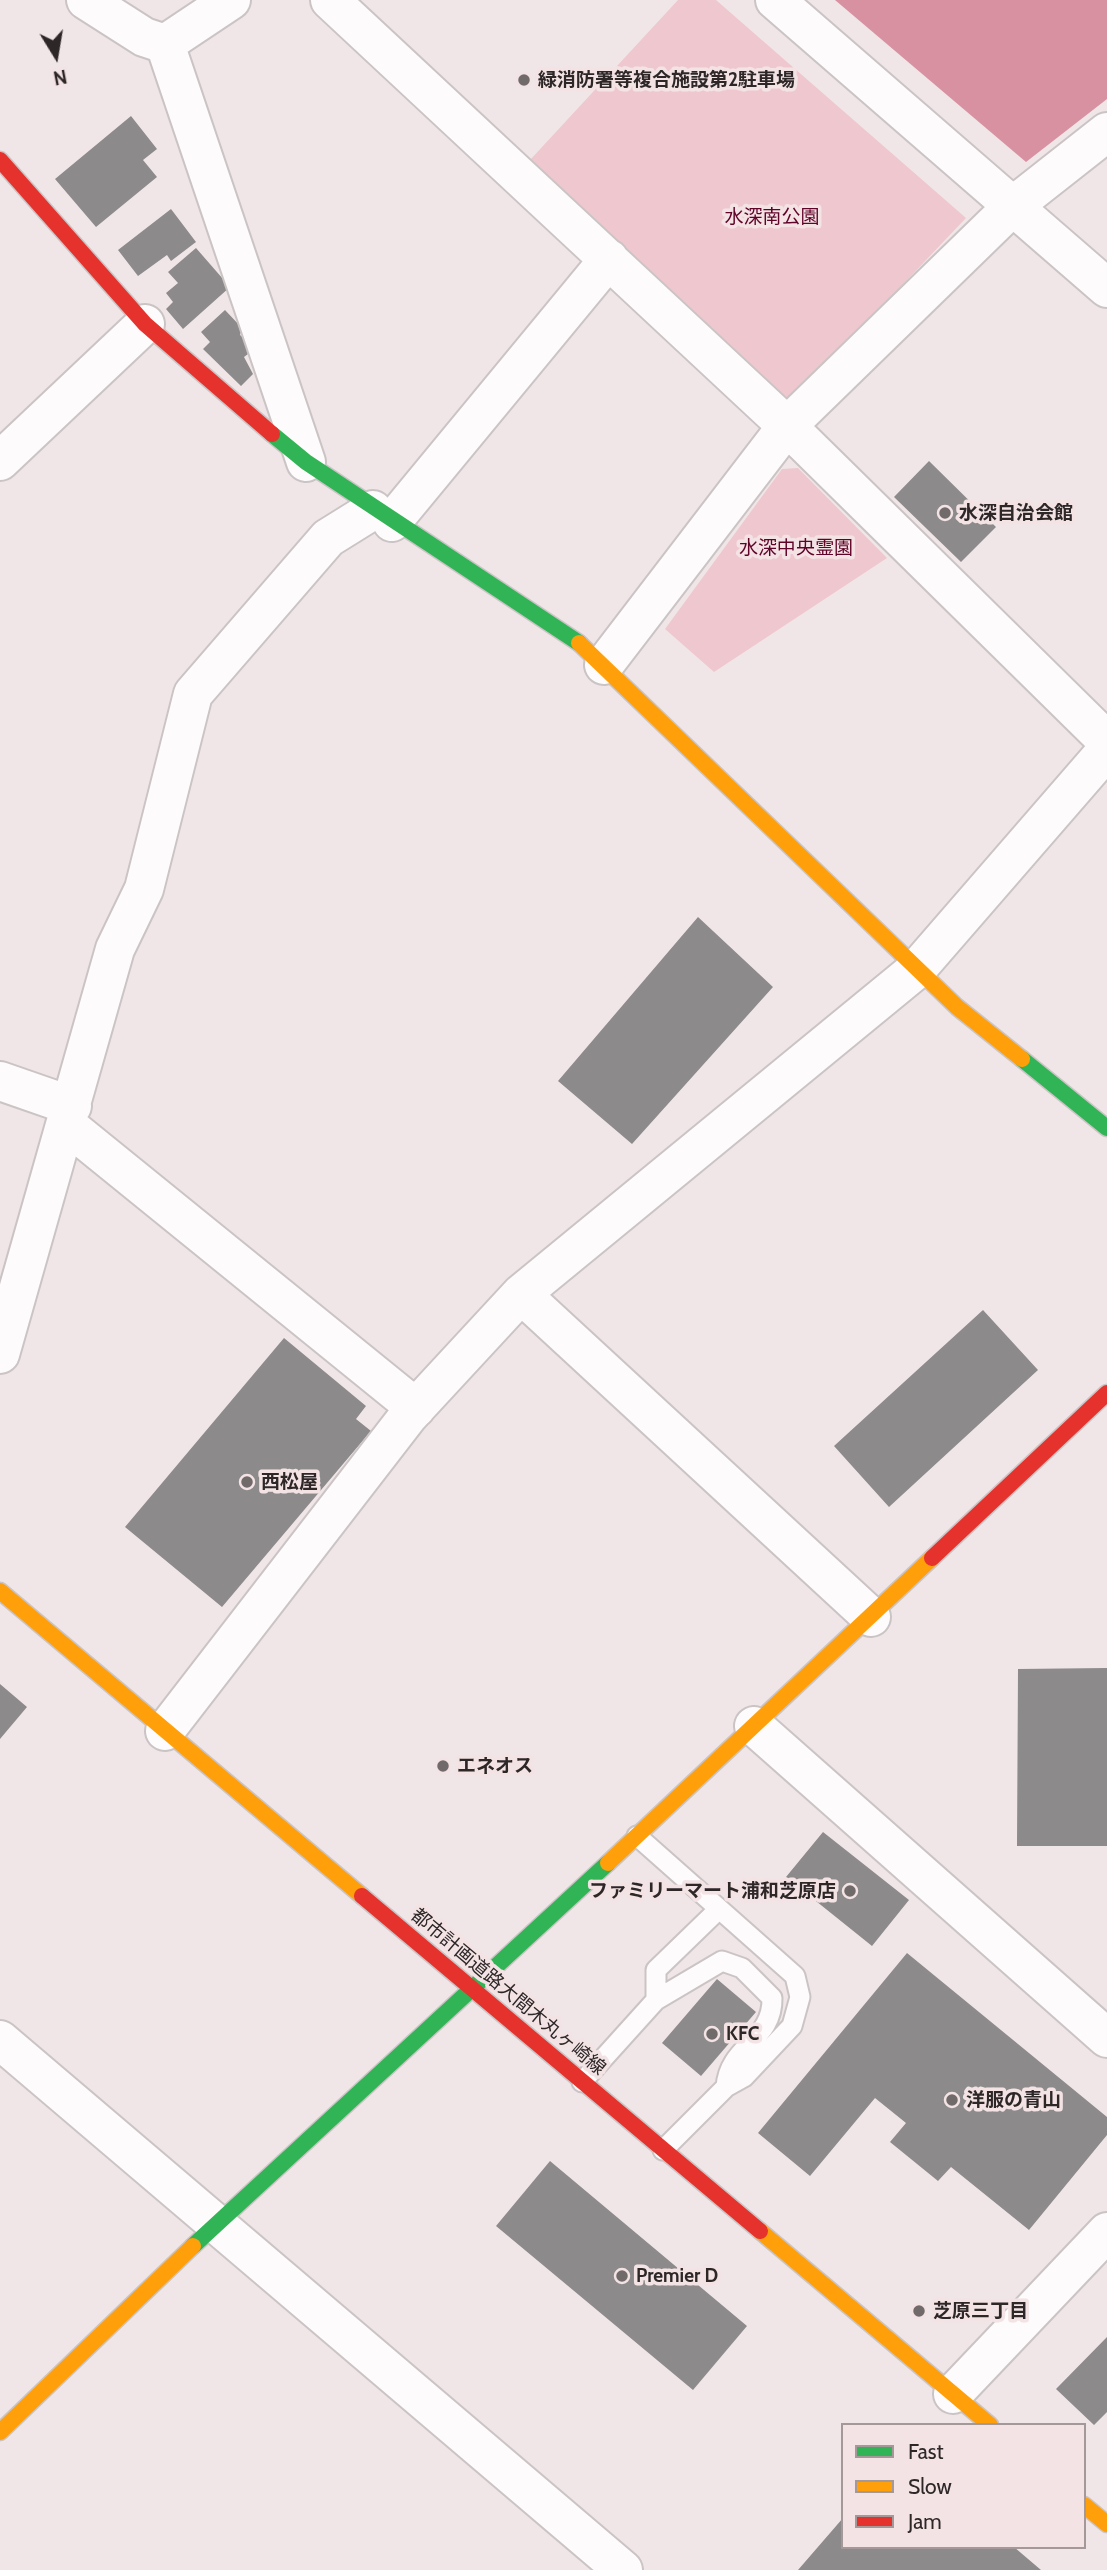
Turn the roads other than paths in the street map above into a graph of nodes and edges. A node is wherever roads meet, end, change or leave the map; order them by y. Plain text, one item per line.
1 (86, 0) edge
2 (231, 0) edge
3 (330, 0) edge
4 (775, 0) edge
5 (164, 44) junction
6 (1107, 132) edge
7 (0, 160) edge
8 (1013, 206) junction
9 (609, 259) junction
10 (1107, 288) edge
11 (145, 324) junction
12 (787, 426) junction
13 (0, 461) edge
14 (306, 462) junction
15 (382, 516) junction
16 (604, 665) junction
17 (1107, 741) edge
18 (1107, 750) edge
19 (917, 969) junction
20 (0, 1081) edge
21 (69, 1115) junction
22 (1107, 1128) edge
23 (521, 1294) junction
24 (0, 1354) edge
25 (1107, 1393) edge
26 (416, 1408) junction
27 (0, 1591) edge
28 (871, 1616) junction
29 (754, 1726) junction
30 (166, 1731) junction
31 (637, 1836) junction
32 (719, 1909) junction
33 (474, 1990) junction
34 (656, 2000) junction
35 (1107, 2038) edge
36 (0, 2040) edge
37 (582, 2082) junction
38 (726, 2087) junction
39 (663, 2150) junction
40 (216, 2224) junction
41 (1107, 2231) edge
42 (953, 2394) junction
43 (988, 2423) edge
44 (0, 2432) edge
45 (1086, 2507) edge
46 (1107, 2524) edge
47 (615, 2568) edge

1 - 5 street
2 - 5 street
3 - 9 street
4 - 8 street
5 - 14 street
6 - 8 street
7 - 11 street
8 - 10 street
8 - 12 street
9 - 12 street
9 - 15 street
11 - 13 street
11 - 14 street
12 - 16 street
12 - 17 street
14 - 15 street
15 - 16 street
15 - 21 street
16 - 19 street
18 - 19 street
19 - 22 street
19 - 23 street
20 - 21 street
21 - 24 street
21 - 26 street
23 - 26 street
23 - 28 street
25 - 28 street
26 - 30 street
27 - 30 street, 都市計画道路大間木丸ヶ崎線
28 - 29 street
29 - 31 street
29 - 35 street
30 - 33 street, 都市計画道路大間木丸ヶ崎線
31 - 32 lane
31 - 33 street
32 - 34 lane
32 - 38 lane
33 - 37 street, 都市計画道路大間木丸ヶ崎線
33 - 40 street
34 - 37 lane
34 - 38 lane
36 - 40 street
37 - 39 street, 都市計画道路大間木丸ヶ崎線
38 - 39 lane
39 - 42 street, 都市計画道路大間木丸ヶ崎線
40 - 44 street
40 - 47 street
41 - 42 street
42 - 43 street, 都市計画道路大間木丸ヶ崎線
45 - 46 street

